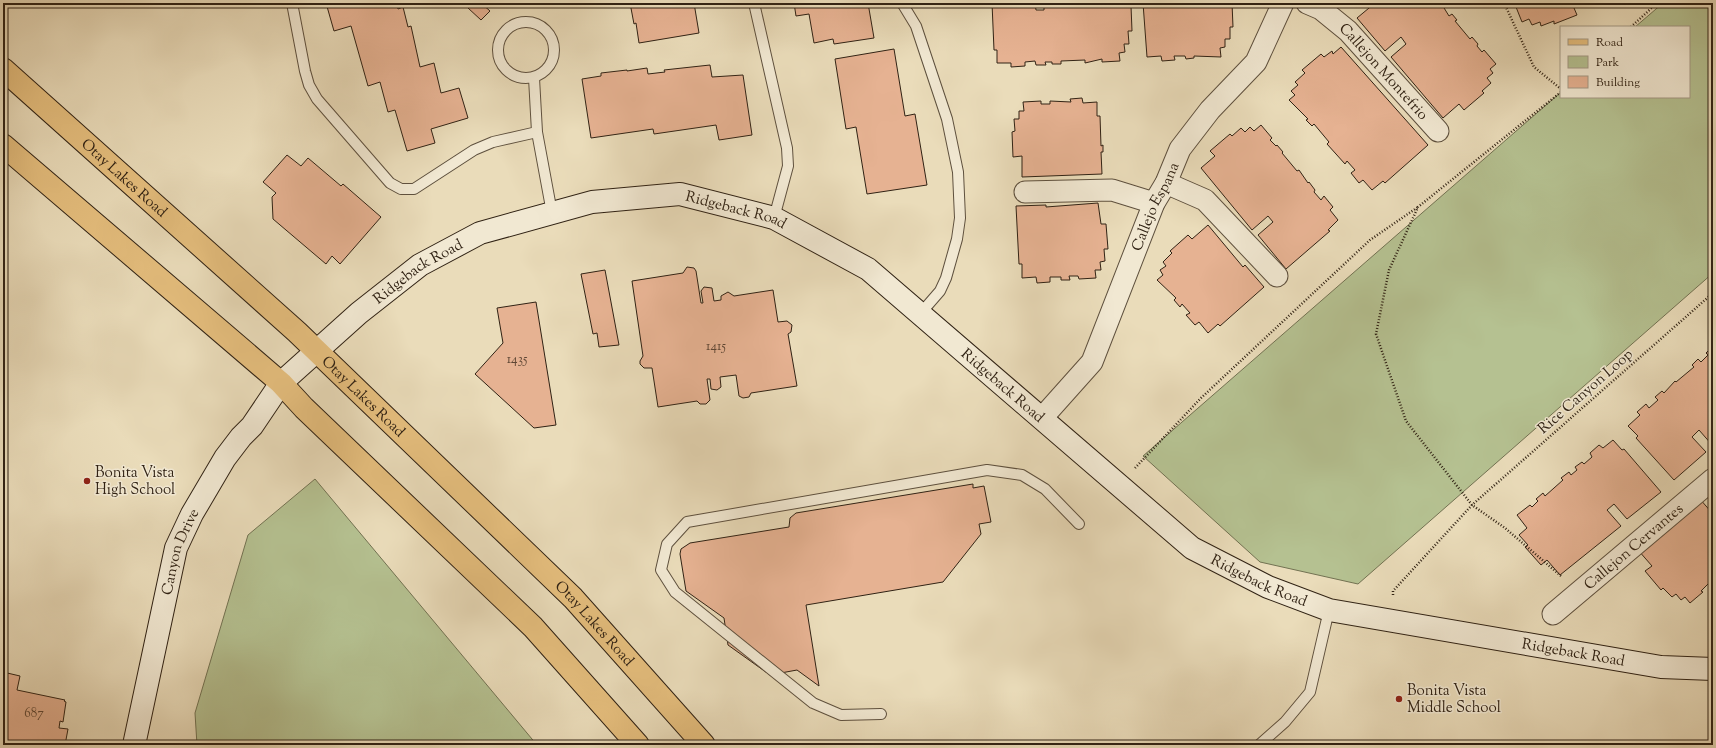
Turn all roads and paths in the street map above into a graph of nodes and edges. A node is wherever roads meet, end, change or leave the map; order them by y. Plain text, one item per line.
1 (292, 3) edge
2 (754, 3) edge
3 (902, 3) edge
4 (1283, 3) edge
5 (1307, 3) edge
6 (1504, 3) edge
7 (1657, 3) edge
8 (1632, 26) edge
9 (3, 69) edge
10 (534, 78) junction
11 (1560, 89) edge
12 (1560, 91) edge
13 (1438, 131) dead end
14 (537, 132) junction
15 (3, 145) edge
16 (1166, 183) junction
17 (1025, 192) dead end
18 (1154, 203) junction
19 (1418, 207) junction
20 (552, 213) junction
21 (774, 218) junction
22 (1277, 276) dead end
23 (1713, 292) edge
24 (920, 314) junction
25 (316, 351) junction
26 (281, 383) junction
27 (1042, 418) junction
28 (1713, 479) edge
29 (1119, 486) junction
30 (1472, 505) junction
31 (1079, 524) dead end
32 (1579, 593) junction
33 (1329, 610) junction
34 (1553, 614) dead end
35 (1390, 620) junction
36 (1713, 669) edge
37 (881, 714) dead end
38 (134, 745) edge
39 (638, 745) edge
40 (704, 745) edge
41 (1259, 745) edge

1 - 14 lane
2 - 21 lane
3 - 24 lane
4 - 16 street, Callejo Espana
5 - 13 street, Callejon Montefrio
6 - 11 path
7 - 8 path
9 - 25 main road, Otay Lakes Road
10 - 10 lane
10 - 14 lane
12 - 19 path
14 - 20 lane
15 - 26 main road
16 - 18 street, Callejo Espana
16 - 22 street
17 - 18 street
18 - 27 street, Callejo Espana
19 - 29 path
19 - 30 path
20 - 21 street, Ridgeback Road
20 - 25 street, Ridgeback Road
21 - 24 street, Ridgeback Road
23 - 30 path, Rice Canyon Loop
24 - 27 street, Ridgeback Road
25 - 26 street, Ridgeback Road
25 - 40 main road, Otay Lakes Road
26 - 38 street, Canyon Drive
26 - 39 main road
27 - 29 street, Ridgeback Road
28 - 32 street, Callejon Cervantes
29 - 33 street, Ridgeback Road
30 - 32 path
30 - 35 path, Rice Canyon Loop
31 - 37 lane
32 - 34 street, Callejon Cervantes
33 - 35 street, Ridgeback Road
33 - 41 lane
35 - 36 street, Ridgeback Road

